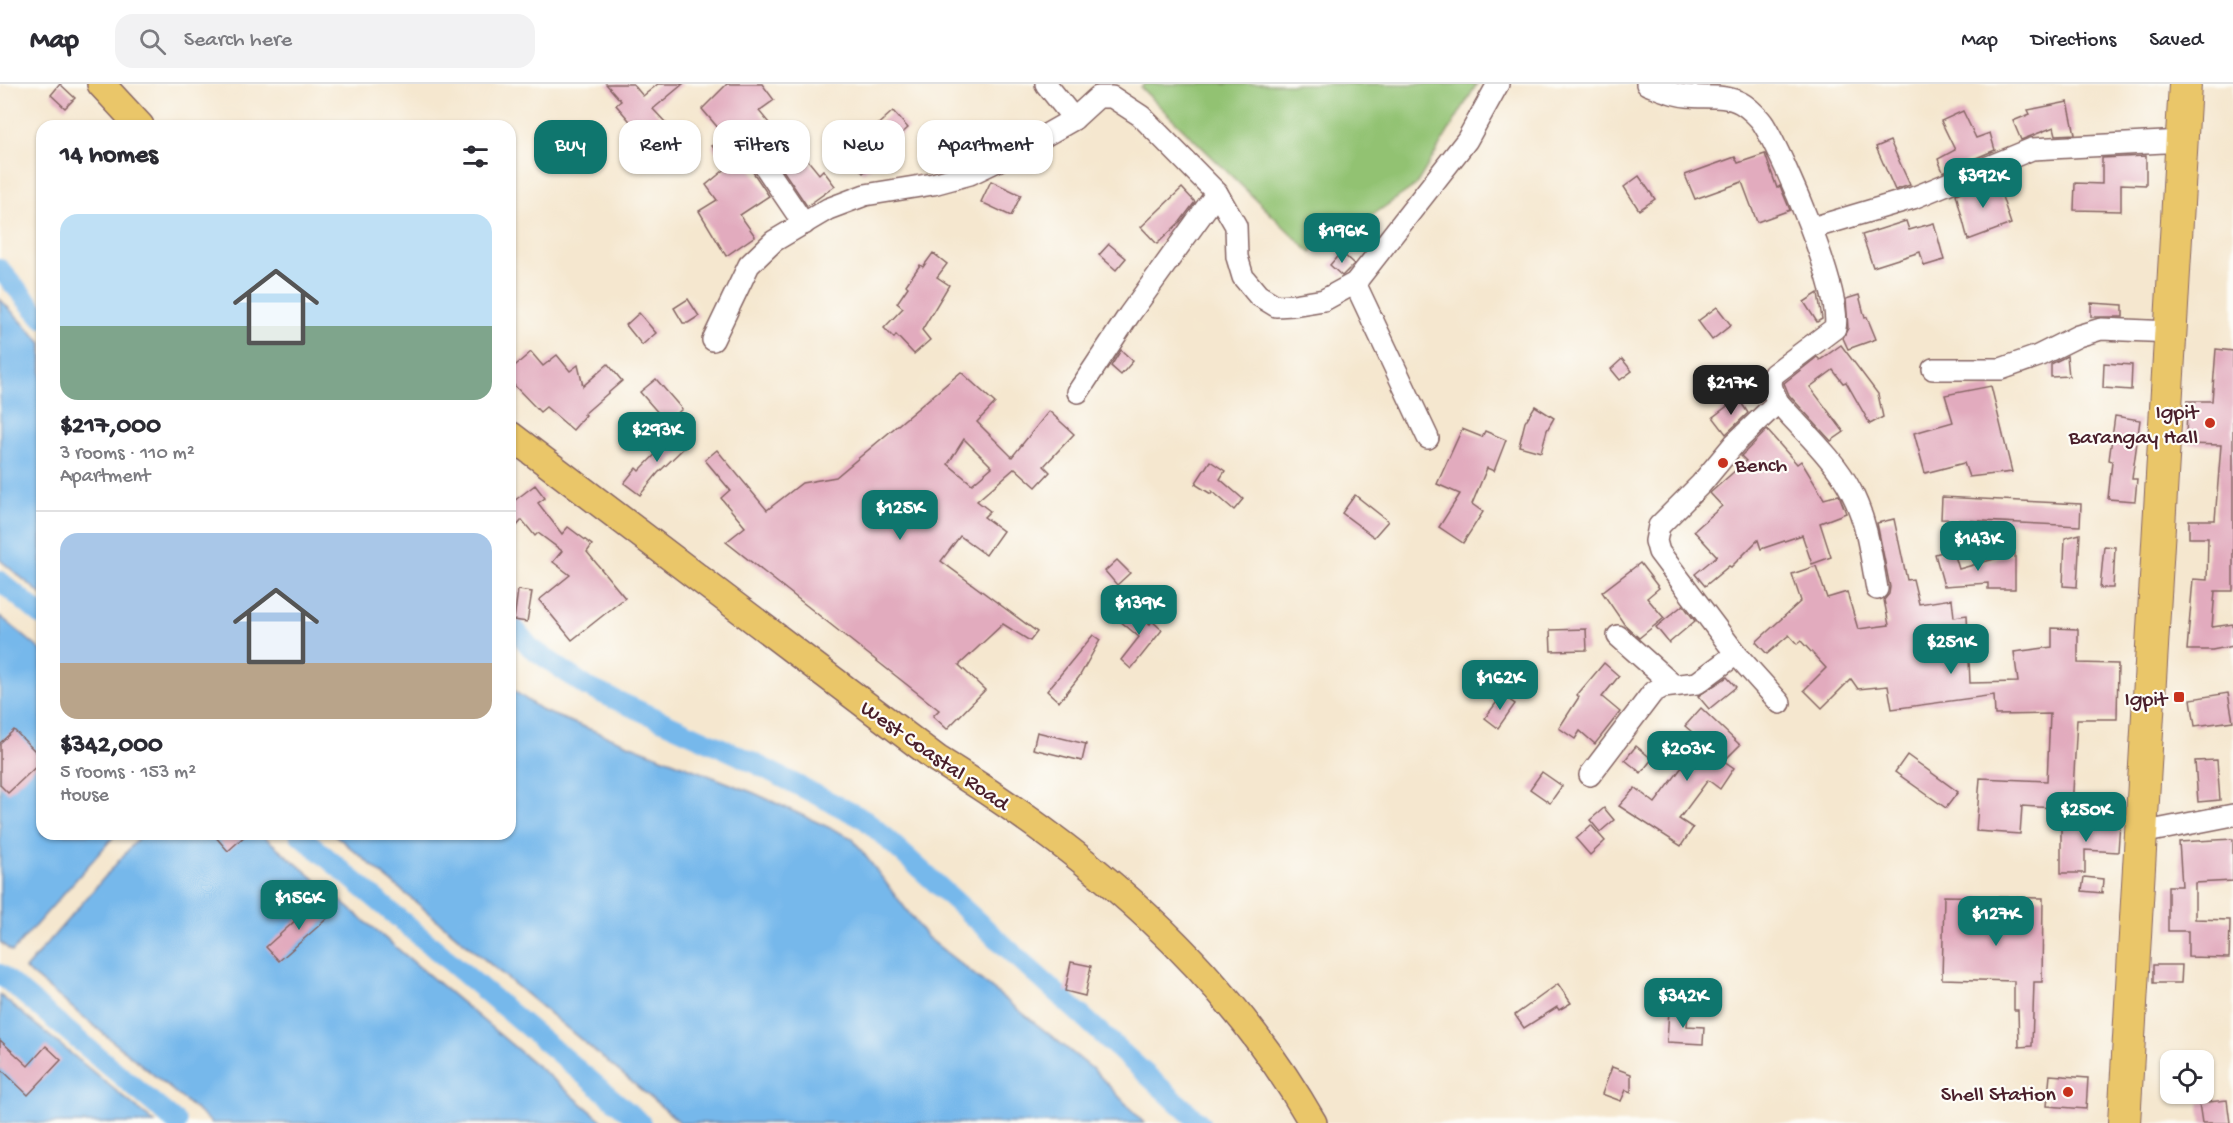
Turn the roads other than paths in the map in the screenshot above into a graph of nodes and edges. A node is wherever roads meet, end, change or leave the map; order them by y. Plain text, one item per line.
1 (102, 84) edge
2 (1046, 84) edge
3 (1498, 84) edge
4 (1647, 84) edge
5 (2185, 84) edge
6 (1074, 119) junction
7 (135, 120) edge
8 (2182, 141) junction
9 (770, 174) edge
10 (1217, 193) junction
11 (804, 224) junction
12 (1812, 228) junction
13 (1355, 283) junction
14 (2172, 332) junction
15 (712, 340) dead end
16 (1933, 369) dead end
17 (1078, 392) dead end
18 (1778, 402) junction
19 (1428, 438) dead end
20 (516, 439) edge
21 (1877, 589) dead end
22 (1617, 636) dead end
23 (1736, 654) junction
24 (1673, 686) junction
25 (1780, 703) dead end
26 (1590, 775) dead end
27 (2233, 815) edge
28 (2141, 832) junction
29 (1313, 1123) edge
30 (2124, 1123) edge

1 - 7 main road
2 - 6 street
3 - 13 street
4 - 12 street
5 - 8 highway
6 - 10 street
6 - 11 street
8 - 12 street
8 - 14 highway
9 - 11 street
10 - 13 street
10 - 17 street
11 - 15 street
12 - 18 street
13 - 19 street
14 - 16 street
14 - 28 highway
18 - 21 street
18 - 23 street
20 - 29 main road, West Coastal Road
22 - 24 street
23 - 24 street
23 - 25 street
24 - 26 street
27 - 28 street
28 - 30 highway

